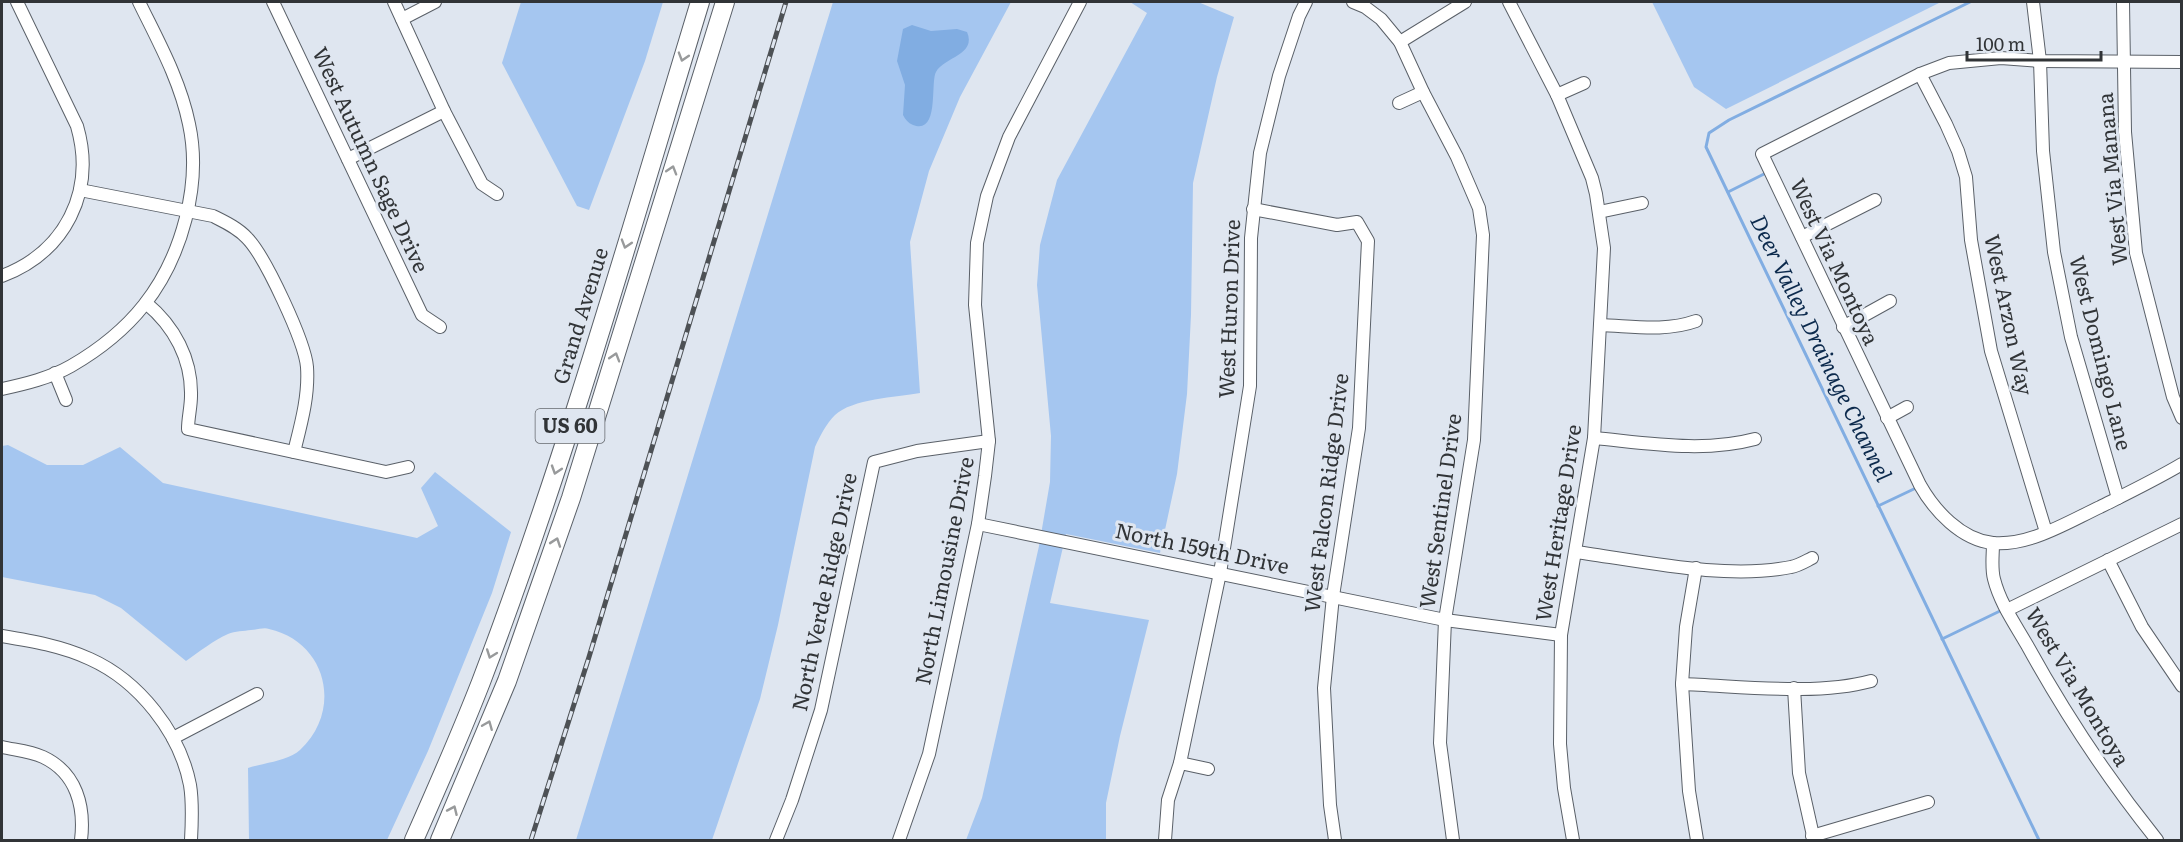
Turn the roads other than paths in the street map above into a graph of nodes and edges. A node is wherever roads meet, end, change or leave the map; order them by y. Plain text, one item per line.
1 (17, 2) edge
2 (139, 2) edge
3 (273, 2) edge
4 (394, 2) edge
5 (435, 2) edge
6 (700, 2) edge
7 (725, 2) edge
8 (1080, 2) edge
9 (1306, 2) edge
10 (1353, 2) edge
11 (1465, 2) edge
12 (1509, 2) edge
13 (2033, 2) edge
14 (2123, 2) edge
15 (402, 19) junction
16 (1400, 42) junction
17 (2040, 61) junction
18 (2122, 61) junction
19 (2181, 62) edge
20 (1920, 74) junction
21 (1584, 83) dead end
22 (1423, 92) junction
23 (1557, 95) junction
24 (1400, 103) dead end
25 (444, 111) junction
26 (348, 159) junction
27 (80, 189) junction
28 (497, 194) dead end
29 (1875, 200) dead end
30 (1642, 203) dead end
31 (1253, 209) junction
32 (188, 210) junction
33 (1599, 212) junction
34 (1802, 237) junction
35 (2, 276) edge
36 (1890, 301) dead end
37 (146, 303) junction
38 (1696, 321) dead end
39 (1600, 325) junction
40 (440, 327) dead end
41 (1843, 327) junction
42 (55, 374) junction
43 (2, 389) edge
44 (66, 400) dead end
45 (1907, 407) dead end
46 (1887, 418) junction
47 (2181, 418) edge
48 (1593, 438) junction
49 (1755, 439) dead end
50 (988, 441) junction
51 (294, 453) junction
52 (2181, 464) edge
53 (408, 467) dead end
54 (2118, 498) junction
55 (978, 524) junction
56 (2181, 524) edge
57 (2046, 532) junction
58 (1993, 543) junction
59 (1576, 552) junction
60 (1812, 558) dead end
61 (2108, 560) junction
62 (1696, 568) junction
63 (1220, 573) junction
64 (1333, 596) junction
65 (2007, 610) junction
66 (1444, 620) junction
67 (1562, 635) junction
68 (2, 636) edge
69 (1871, 681) dead end
70 (1682, 684) junction
71 (2181, 686) edge
72 (1794, 688) junction
73 (257, 694) dead end
74 (173, 738) junction
75 (2, 747) edge
76 (1180, 763) junction
77 (1208, 769) dead end
78 (1928, 802) dead end
79 (1813, 838) edge
80 (81, 840) edge
81 (191, 840) edge
82 (414, 840) edge
83 (440, 840) edge
84 (776, 840) edge
85 (899, 840) edge
86 (1165, 840) edge
87 (1335, 840) edge
88 (1453, 840) edge
89 (1573, 840) edge
90 (1697, 840) edge
91 (2157, 840) edge

1 - 27 street
2 - 32 street
3 - 26 street, West Autumn Sage Drive
4 - 15 street
5 - 15 street
6 -> 82 highway, Grand Avenue / US 60
83 -> 7 highway, US 60
8 - 50 street, North Limousine Drive
9 - 31 street, West Huron Drive
10 - 16 street, West Sentinel Drive
11 - 16 street
12 - 23 street, West Heritage Drive
13 - 17 street, West Domingo Lane
14 - 18 street, West Via Manana
15 - 25 street
16 - 22 street, West Sentinel Drive
17 - 18 street
17 - 20 street
17 - 54 street, West Domingo Lane
18 - 19 street
18 - 47 street, West Via Manana
20 - 34 street, West Via Montoya
20 - 57 street, West Arzon Way
21 - 23 street
22 - 24 street
22 - 66 street, West Sentinel Drive
23 - 33 street, West Heritage Drive
25 - 26 street
25 - 28 street
26 - 40 street, West Autumn Sage Drive
27 - 32 street
27 - 35 street
29 - 34 street
30 - 33 street
31 - 63 street, West Huron Drive
31 - 64 street, West Falcon Ridge Drive
32 - 37 street
32 - 51 street
33 - 39 street, West Heritage Drive
34 - 41 street, West Via Montoya
36 - 41 street
37 - 42 street
37 - 51 street
38 - 39 street
39 - 48 street, West Heritage Drive
41 - 46 street, West Via Montoya
42 - 43 street
42 - 44 street
45 - 46 street
46 - 58 street, West Via Montoya
48 - 49 street
48 - 59 street, West Heritage Drive
50 - 55 street, North Limousine Drive
50 - 84 street, North Verde Ridge Drive
51 - 53 street
52 - 54 street
54 - 57 street
55 - 63 street, North 159th Drive
55 - 85 street, North Limousine Drive
56 - 61 street
57 - 58 street
58 - 65 street, West Via Montoya
59 - 62 street
59 - 67 street, West Heritage Drive
60 - 62 street
61 - 65 street
61 - 71 street
62 - 70 street
63 - 64 street, North 159th Drive
63 - 76 street, West Huron Drive
64 - 66 street, North 159th Drive
64 - 87 street, West Falcon Ridge Drive
65 - 91 street, West Via Montoya
66 - 67 street, North 159th Drive
66 - 88 street, West Sentinel Drive
67 - 89 street, West Heritage Drive
68 - 74 street
69 - 72 street
70 - 72 street
70 - 90 street
72 - 79 street
73 - 74 street
74 - 81 street
75 - 80 street
76 - 77 street
76 - 86 street, West Huron Drive
78 - 79 street

